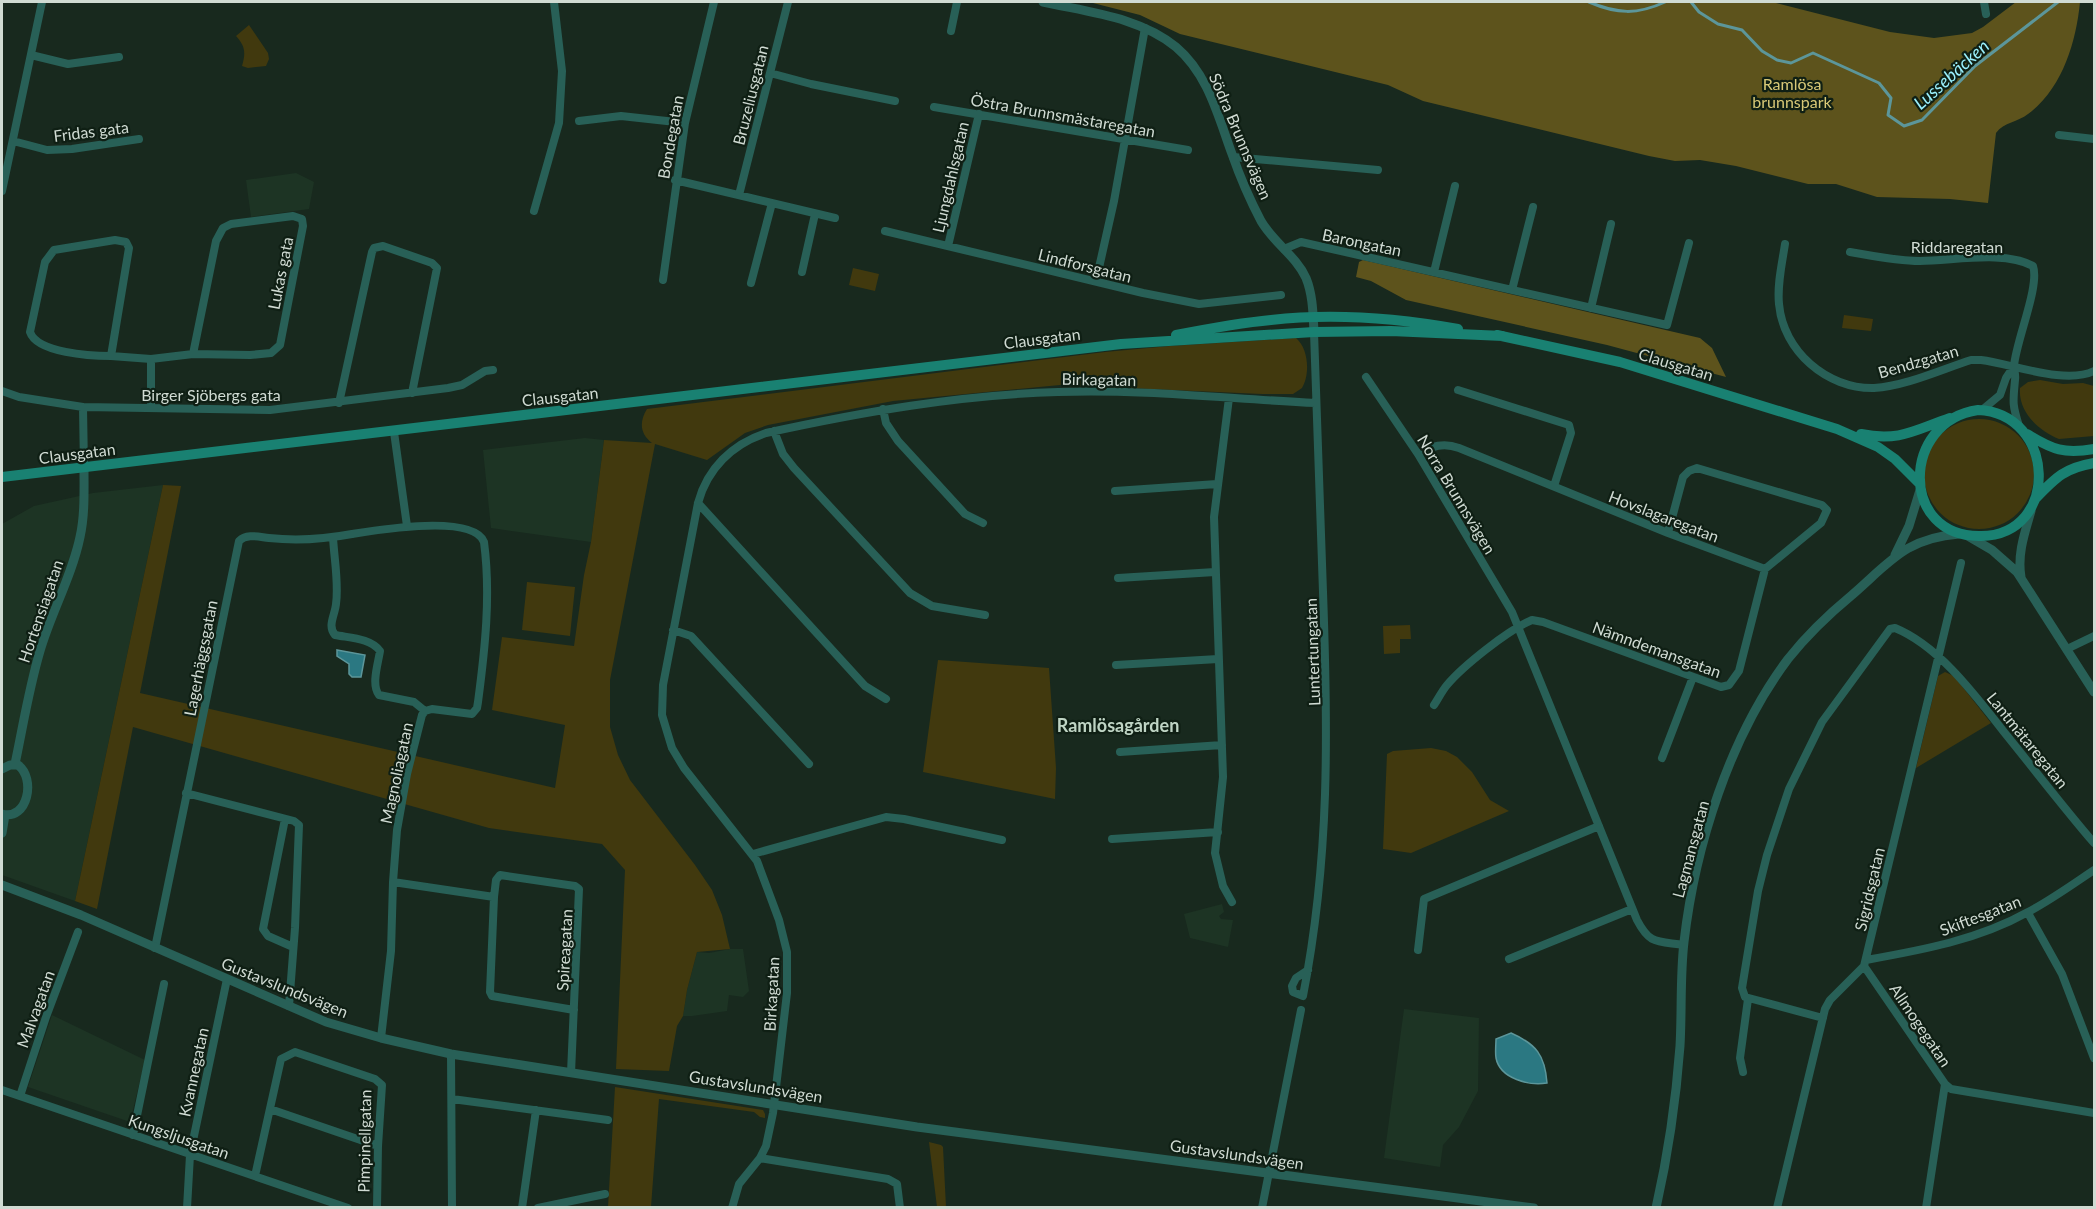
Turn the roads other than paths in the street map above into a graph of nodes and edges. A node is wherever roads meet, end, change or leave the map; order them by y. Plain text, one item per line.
1 (42, 2) edge
2 (554, 2) edge
3 (714, 2) edge
4 (788, 2) edge
5 (957, 2) edge
6 (1043, 2) edge
7 (1984, 2) edge
8 (1986, 14) dead end
9 (1145, 28) junction
10 (951, 31) dead end
11 (31, 55) junction
12 (119, 57) dead end
13 (770, 73) junction
14 (895, 101) dead end
15 (934, 107) dead end
16 (979, 114) junction
17 (579, 121) dead end
18 (685, 123) junction
19 (2059, 135) dead end
20 (139, 139) dead end
21 (1124, 139) junction
22 (2094, 139) edge
23 (13, 141) junction
24 (1188, 150) dead end
25 (1233, 157) junction
26 (1378, 170) dead end
27 (675, 180) junction
28 (1455, 186) dead end
29 (2, 191) edge
30 (739, 195) junction
31 (772, 203) junction
32 (1533, 207) dead end
33 (534, 211) dead end
34 (815, 214) junction
35 (835, 218) dead end
36 (1611, 224) dead end
37 (885, 231) dead end
38 (1689, 243) dead end
39 (1785, 244) dead end
40 (948, 246) junction
41 (1284, 249) junction
42 (1850, 252) dead end
43 (802, 272) dead end
44 (1434, 272) junction
45 (663, 280) dead end
46 (1096, 281) junction
47 (751, 283) dead end
48 (1512, 290) junction
49 (1281, 295) dead end
50 (1591, 308) junction
51 (1313, 317) junction
52 (1314, 332) junction
53 (1503, 336) junction
54 (1121, 344) junction
55 (193, 354) junction
56 (111, 356) junction
57 (151, 359) junction
58 (2014, 366) junction
59 (493, 370) dead end
60 (2094, 371) edge
61 (1366, 377) dead end
62 (1458, 390) dead end
63 (2, 391) edge
64 (412, 393) junction
65 (1229, 398) junction
66 (339, 403) junction
67 (1316, 403) junction
68 (83, 407) junction
69 (151, 407) junction
70 (883, 409) junction
71 (1982, 411) junction
72 (1958, 416) junction
73 (1837, 429) junction
74 (2022, 429) junction
75 (774, 431) junction
76 (394, 432) junction
77 (2094, 449) edge
78 (1418, 454) junction
79 (2094, 463) edge
80 (84, 468) junction
81 (2, 477) edge
82 (1217, 484) junction
83 (1554, 486) junction
84 (1920, 487) junction
85 (1115, 491) dead end
86 (2034, 501) junction
87 (698, 503) junction
88 (983, 523) dead end
89 (407, 526) junction
90 (1668, 532) junction
91 (1964, 535) junction
92 (333, 537) junction
93 (1894, 558) junction
94 (1961, 563) dead end
95 (1765, 569) junction
96 (1215, 572) junction
97 (1118, 578) dead end
98 (2022, 579) junction
99 (985, 615) dead end
100 (1519, 628) junction
101 (673, 630) junction
102 (2094, 636) edge
103 (2067, 649) junction
104 (1938, 656) junction
105 (1218, 659) junction
106 (1116, 665) dead end
107 (1693, 677) junction
108 (2094, 692) edge
109 (886, 699) dead end
110 (1434, 705) dead end
111 (424, 711) junction
112 (1222, 745) junction
113 (1120, 752) dead end
114 (1662, 758) dead end
115 (15, 764) junction
116 (809, 764) dead end
117 (2, 769) edge
118 (186, 793) junction
119 (3, 814) edge
120 (285, 819) junction
121 (1599, 826) junction
122 (1218, 832) junction
123 (2, 833) edge
124 (1112, 839) dead end
125 (1002, 840) dead end
126 (2094, 843) edge
127 (753, 854) junction
128 (2094, 870) edge
129 (393, 882) junction
130 (2, 885) edge
131 (494, 897) junction
132 (1232, 902) dead end
133 (1632, 909) junction
134 (2028, 913) junction
135 (78, 932) dead end
136 (1684, 945) junction
137 (293, 947) junction
138 (155, 948) junction
139 (1418, 950) dead end
140 (1509, 959) dead end
141 (1865, 963) junction
142 (1308, 970) dead end
143 (227, 980) junction
144 (164, 984) dead end
145 (1748, 999) junction
146 (289, 1006) junction
147 (574, 1010) junction
148 (1301, 1010) dead end
149 (1823, 1018) junction
150 (381, 1038) junction
151 (451, 1054) junction
152 (2094, 1058) edge
153 (1743, 1072) dead end
154 (571, 1073) junction
155 (1945, 1084) junction
156 (2, 1090) edge
157 (20, 1096) junction
158 (452, 1099) junction
159 (774, 1105) junction
160 (270, 1109) junction
161 (536, 1110) junction
162 (2094, 1113) edge
163 (608, 1120) dead end
164 (133, 1135) junction
165 (378, 1146) junction
166 (189, 1155) junction
167 (760, 1158) junction
168 (1268, 1173) junction
169 (255, 1176) junction
170 (604, 1194) dead end
171 (187, 1208) edge
172 (348, 1208) edge
173 (377, 1208) edge
174 (452, 1208) edge
175 (522, 1208) edge
176 (538, 1208) edge
177 (732, 1208) edge
178 (900, 1208) edge
179 (1262, 1208) edge
180 (1534, 1208) edge
181 (1656, 1208) edge
182 (1778, 1208) edge
183 (1926, 1208) edge

1 - 11 street
2 - 33 street
3 - 18 street, Bondegatan
4 - 13 street, Bruzeliusgatan
5 - 10 street
6 - 9 street, Södra Brunnsvägen
7 - 8 street
9 - 21 street
9 - 25 street, Södra Brunnsvägen
11 - 12 street
11 - 23 street
13 - 14 street
13 - 30 street, Bruzeliusgatan
15 - 16 street, Östra Brunnsmästaregatan
16 - 21 street, Östra Brunnsmästaregatan
16 - 40 street, Ljungdahlsgatan
17 - 18 street
18 - 27 street, Bondegatan
19 - 22 street
20 - 23 street, Fridas gata
21 - 24 street, Östra Brunnsmästaregatan
21 - 46 street
23 - 29 street
25 - 26 street
25 - 41 street, Södra Brunnsvägen
27 - 30 street
27 - 45 street, Bondegatan
28 - 44 street
30 - 31 street
31 - 34 street
31 - 47 street
32 - 48 street
34 - 35 street
34 - 43 street
36 - 50 street
37 - 40 street, Lindforsgatan
38 - 50 street, Barongatan
39 - 58 street, Bendzgatan
40 - 46 street, Lindforsgatan
41 - 44 street, Barongatan
41 - 51 street, Södra Brunnsvägen
42 - 58 street, Riddaregatan
44 - 48 street, Barongatan
46 - 49 street, Lindforsgatan
48 - 50 street, Barongatan
51 - 52 street, Södra Brunnsvägen
51 - 53 main road, Clausgatan
51 - 54 main road, Clausgatan
52 - 53 main road, Clausgatan
52 - 54 main road, Clausgatan
52 - 67 street, Luntertungatan
53 - 73 main road, Clausgatan
54 - 76 main road, Clausgatan
55 - 55 street, Lukas gata
55 - 57 street, Lukas gata
56 - 56 street, Lukas gata
56 - 57 street, Lukas gata
57 - 69 street
58 - 60 street, Bendzgatan
58 - 71 street, Riddaregatan
58 - 74 street, Riddaregatan
59 - 64 street, Birger Sjöbergs gata
61 - 78 street, Norra Brunnsvägen
62 - 83 street
63 - 68 street
64 - 66 street, Birger Sjöbergs gata
64 - 66 street
65 - 67 street, Birkagatan
65 - 70 street, Birkagatan
65 - 82 street
66 - 69 street, Birger Sjöbergs gata
67 - 142 street, Luntertungatan
68 - 69 street, Birger Sjöbergs gata
68 - 80 street
70 - 75 street, Birkagatan
70 - 88 street
71 - 72 main road
71 - 74 main road
72 - 73 main road, Clausgatan
72 - 84 main road
73 - 84 main road, Clausgatan
74 - 77 main road
74 - 86 main road
75 - 87 street, Birkagatan
75 - 99 street
76 - 80 main road, Clausgatan
76 - 89 street
78 - 83 street, Hovslagaregatan
78 - 100 street, Norra Brunnsvägen
79 - 86 main road
80 - 81 main road, Clausgatan
80 - 115 street, Hortensiagatan
82 - 85 street
82 - 96 street
83 - 90 street, Hovslagaregatan
84 - 91 main road
84 - 93 street, Lagmansgatan
86 - 91 main road
86 - 98 street
87 - 101 street, Birkagatan
87 - 109 street
89 - 92 street, Lagerhäggsgatan
89 - 111 street, Magnoliagatan
90 - 95 street, Hovslagaregatan
90 - 95 street
91 - 93 street, Lagmansgatan
91 - 98 street
92 - 111 street
92 - 118 street, Lagerhäggsgatan
93 - 136 street, Lagmansgatan
94 - 104 street, Sigridsgatan
95 - 107 street, Nämndemansgatan
96 - 97 street
96 - 105 street
98 - 103 street
100 - 107 street, Nämndemansgatan
100 - 110 street
100 - 121 street, Norra Brunnsvägen
101 - 116 street
101 - 127 street, Birkagatan
102 - 103 street
103 - 108 street
104 - 126 street, Lantmätaregatan
104 - 141 street, Sigridsgatan
104 - 145 street, Lantmätaregatan
105 - 106 street
105 - 112 street
107 - 114 street
111 - 129 street, Magnoliagatan
112 - 113 street
112 - 122 street
115 - 117 street
115 - 119 street
118 - 120 street
118 - 138 street, Lagerhäggsgatan
119 - 123 street
120 - 137 street
120 - 137 street
121 - 133 street, Norra Brunnsvägen
121 - 139 street
122 - 124 street
122 - 132 street
125 - 127 street
127 - 159 street, Birkagatan
128 - 134 street, Skiftesgatan
129 - 131 street
129 - 150 street, Magnoliagatan
130 - 138 street, Gustavslundsvägen
131 - 147 street, Spireagatan
131 - 147 street, Spireagatan
133 - 136 street, Norra Brunnsvägen
133 - 140 street
134 - 141 street, Skiftesgatan
134 - 152 street
135 - 157 street, Malvagatan
136 - 181 street, Lagmansgatan
137 - 146 street
138 - 143 street, Gustavslundsvägen
141 - 149 street
141 - 155 street, Allmogegatan
143 - 146 street, Gustavslundsvägen
143 - 166 street, Kvannegatan
144 - 164 street
145 - 149 street
145 - 153 street
146 - 150 street, Gustavslundsvägen
147 - 154 street, Spireagatan
148 - 168 street
149 - 182 street
150 - 151 street, Gustavslundsvägen
151 - 154 street, Gustavslundsvägen
151 - 158 street
154 - 159 street, Gustavslundsvägen
155 - 162 street
155 - 183 street, Allmogegatan
156 - 157 street, Kungsljusgatan
157 - 164 street, Kungsljusgatan
158 - 161 street
158 - 174 street
159 - 167 street, Birkagatan
159 - 168 street, Gustavslundsvägen
160 - 165 street
160 - 165 street, Pimpinellgatan
160 - 169 street, Pimpinellgatan
161 - 163 street
161 - 175 street
164 - 166 street, Kungsljusgatan
165 - 173 street, Pimpinellgatan
166 - 169 street, Kungsljusgatan
166 - 171 street, Kvannegatan
167 - 177 street
167 - 178 street
168 - 179 street
168 - 180 street, Gustavslundsvägen
169 - 172 street, Kungsljusgatan
170 - 176 street

